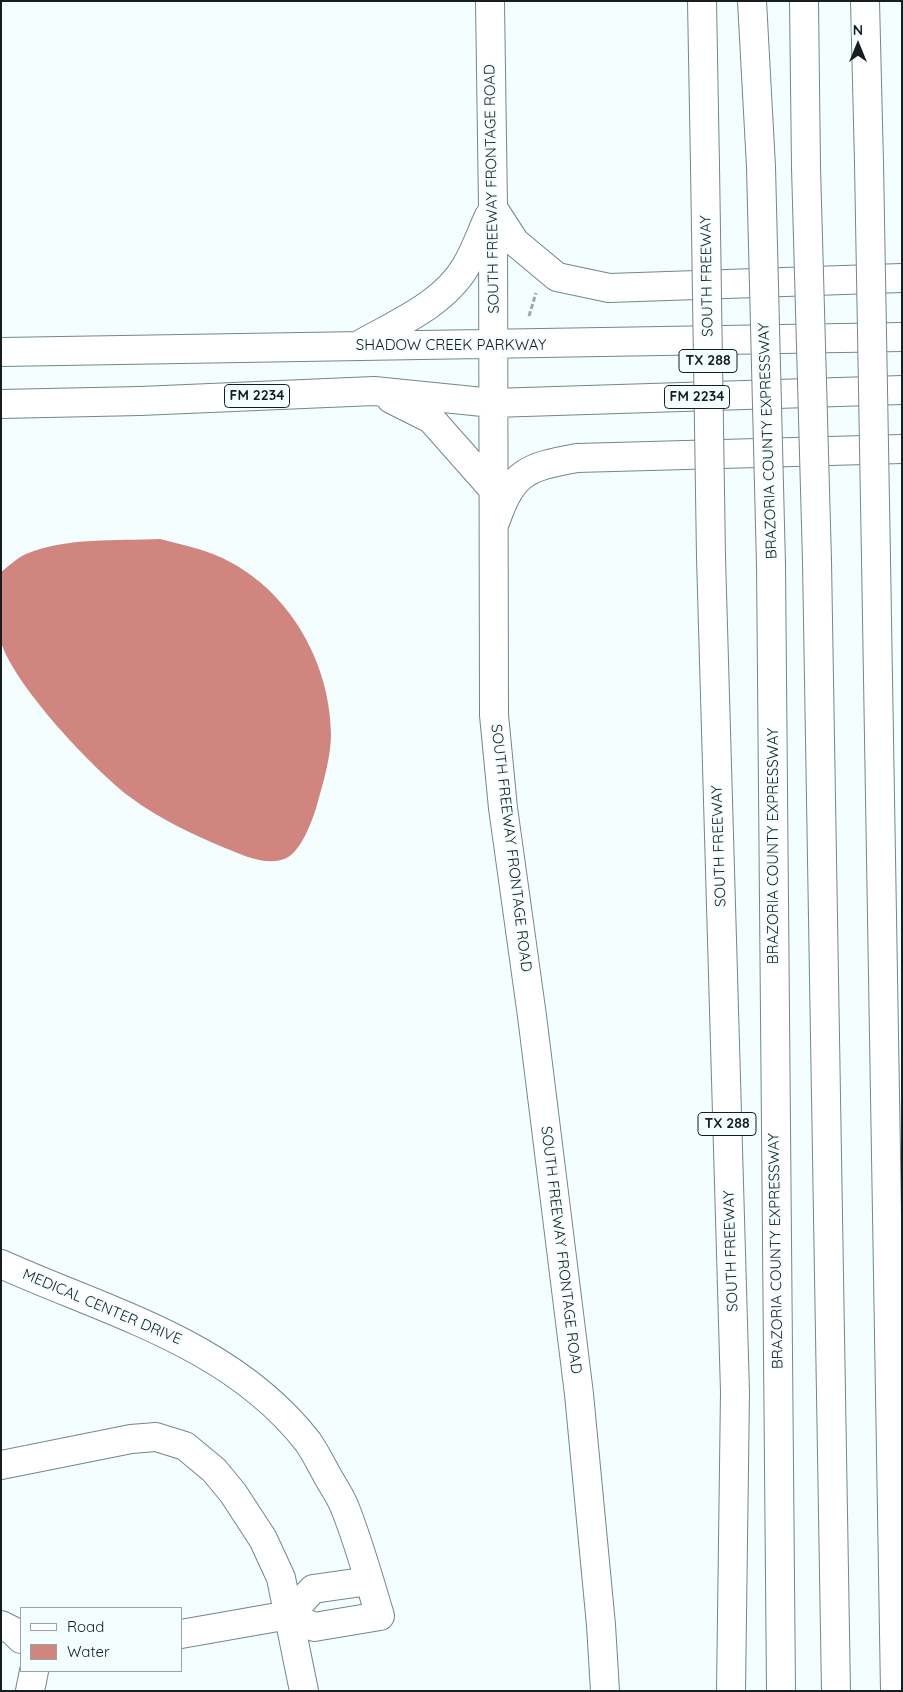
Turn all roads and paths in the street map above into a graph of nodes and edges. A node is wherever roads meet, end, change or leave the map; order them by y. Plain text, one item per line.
1 (490, 1) edge
2 (701, 1) edge
3 (752, 1) edge
4 (804, 1) edge
5 (865, 1) edge
6 (493, 208) junction
7 (902, 278) edge
8 (536, 292) dead end
9 (522, 318) dead end
10 (902, 337) edge
11 (358, 345) junction
12 (494, 345) junction
13 (1, 352) edge
14 (902, 390) edge
15 (374, 391) junction
16 (493, 403) junction
17 (1, 404) edge
18 (902, 449) edge
19 (493, 490) junction
20 (493, 530) junction
21 (1, 1264) edge
22 (1, 1465) edge
23 (370, 1582) junction
24 (289, 1615) junction
25 (1, 1625) edge
26 (182, 1634) edge
27 (20, 1638) edge
28 (34, 1672) edge
29 (30, 1691) edge
30 (304, 1691) edge
31 (605, 1691) edge
32 (731, 1691) edge
33 (781, 1691) edge
34 (836, 1691) edge
35 (895, 1691) edge

1 - 6 main road, SOUTH FREEWAY FRONTAGE ROAD
2 - 32 main road, SOUTH FREEWAY / TX 288, bridge
3 - 33 main road, BRAZORIA COUNTY EXPRESSWAY, bridge
4 - 34 main road, bridge
5 - 35 main road, bridge
6 - 7 main road
6 - 11 main road
6 - 12 main road, SOUTH FREEWAY FRONTAGE ROAD
8 - 9 path
10 - 12 main road, SHADOW CREEK PARKWAY
11 - 12 main road, SHADOW CREEK PARKWAY
11 - 13 main road, SHADOW CREEK PARKWAY
12 - 16 main road, SOUTH FREEWAY FRONTAGE ROAD
14 - 16 main road, FM 2234
15 - 16 main road, FM 2234
15 - 17 main road, FM 2234
15 - 19 main road
16 - 19 main road, SOUTH FREEWAY FRONTAGE ROAD
18 - 20 main road
19 - 20 main road, SOUTH FREEWAY FRONTAGE ROAD
20 - 31 main road, SOUTH FREEWAY FRONTAGE ROAD
21 - 23 main road, MEDICAL CENTER DRIVE
22 - 24 main road
23 - 24 main road
23 - 24 main road, MEDICAL CENTER DRIVE
24 - 26 main road
24 - 30 main road
25 - 27 main road
28 - 29 main road

